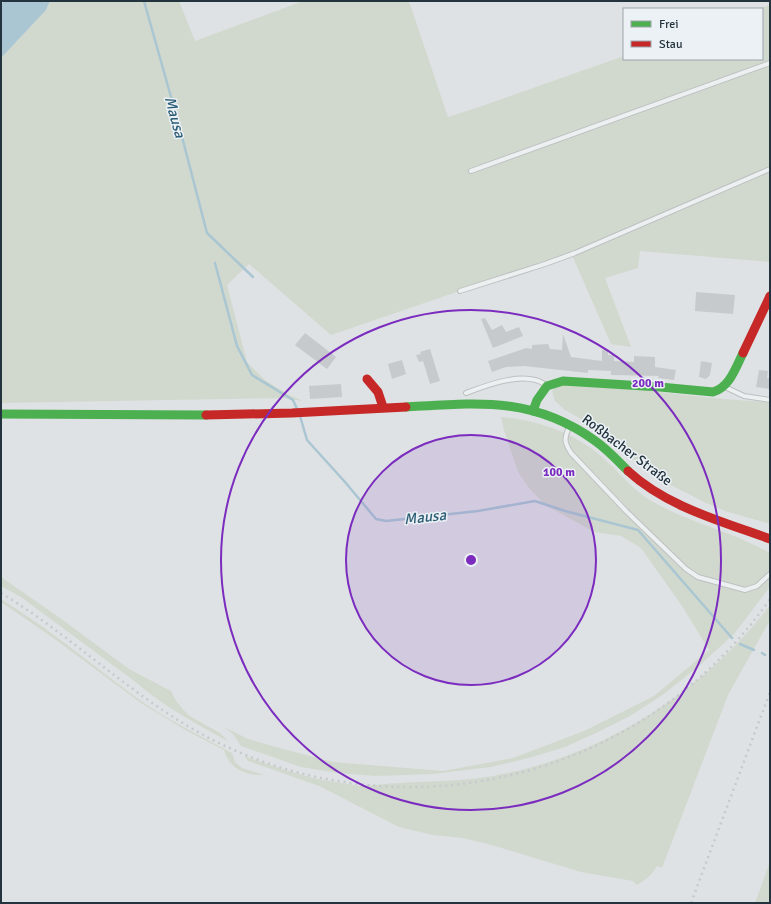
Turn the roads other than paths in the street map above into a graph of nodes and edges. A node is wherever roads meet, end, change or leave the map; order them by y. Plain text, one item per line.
1 (770, 63) edge
2 (770, 169) edge
3 (470, 171) dead end
4 (460, 291) dead end
5 (770, 296) edge
6 (367, 379) dead end
7 (547, 386) junction
8 (724, 386) junction
9 (466, 393) dead end
10 (770, 400) edge
11 (383, 407) junction
12 (533, 410) junction
13 (1, 414) edge
14 (570, 425) junction
15 (767, 538) edge
16 (770, 574) edge

1 - 3 lane
2 - 4 lane
5 - 8 main road
6 - 11 main road
7 - 8 main road
7 - 9 lane
7 - 12 main road
8 - 10 lane
11 - 12 main road, Roßbacher Straße
11 - 13 main road, Roßbacher Straße
12 - 14 main road, Roßbacher Straße
14 - 15 main road, Roßbacher Straße
14 - 16 lane

